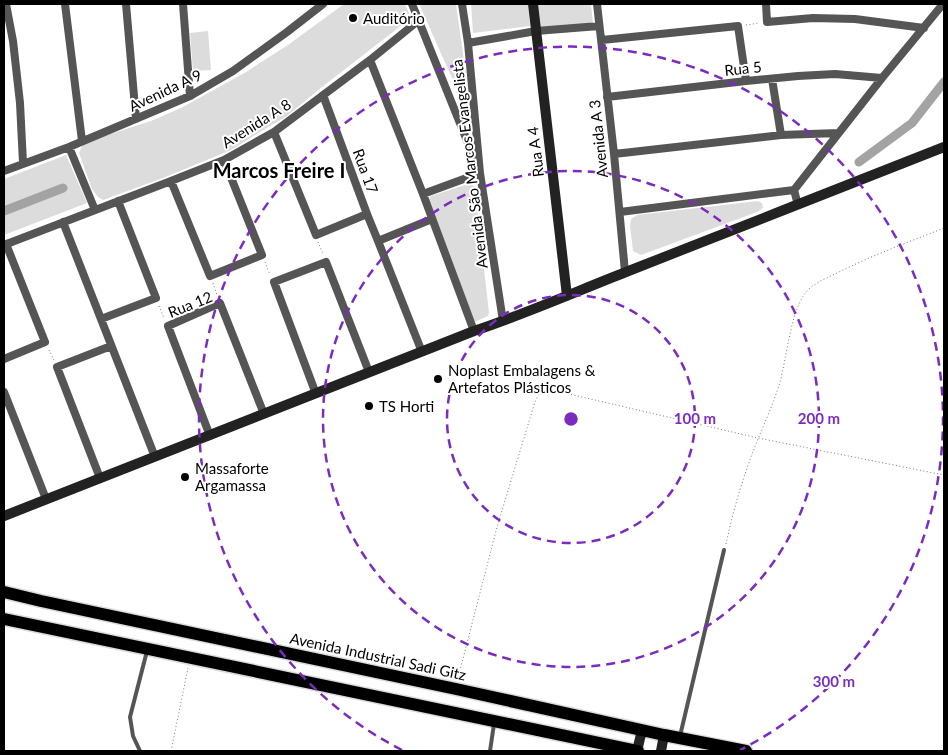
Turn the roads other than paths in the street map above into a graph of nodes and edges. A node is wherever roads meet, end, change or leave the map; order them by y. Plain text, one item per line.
1 (6, 4) edge
2 (65, 4) edge
3 (126, 4) edge
4 (183, 4) edge
5 (323, 4) edge
6 (412, 4) edge
7 (462, 4) edge
8 (534, 4) edge
9 (598, 4) edge
10 (766, 4) edge
11 (943, 4) edge
12 (418, 20) junction
13 (599, 26) junction
14 (924, 28) junction
15 (536, 31) junction
16 (602, 40) junction
17 (468, 43) junction
18 (370, 60) junction
19 (882, 78) junction
20 (772, 79) junction
21 (746, 81) junction
22 (323, 95) junction
23 (190, 96) junction
24 (607, 97) junction
25 (136, 119) junction
26 (274, 132) junction
27 (838, 132) junction
28 (781, 135) junction
29 (82, 141) junction
30 (69, 147) junction
31 (944, 147) edge
32 (614, 154) junction
33 (224, 160) junction
34 (23, 163) junction
35 (4, 171) edge
36 (480, 173) junction
37 (171, 181) junction
38 (794, 190) junction
39 (422, 194) junction
40 (118, 201) junction
41 (798, 205) junction
42 (95, 210) junction
43 (620, 212) junction
44 (367, 214) junction
45 (432, 219) junction
46 (62, 222) junction
47 (378, 241) junction
48 (5, 244) edge
49 (625, 272) junction
50 (567, 296) junction
51 (101, 319) junction
52 (503, 321) junction
53 (474, 331) junction
54 (111, 346) junction
55 (422, 352) junction
56 (4, 359) edge
57 (369, 372) junction
58 (4, 392) edge
59 (316, 394) junction
60 (264, 414) junction
61 (210, 436) junction
62 (154, 457) junction
63 (100, 478) junction
64 (46, 499) junction
65 (4, 516) edge
66 (724, 550) road end
67 (4, 592) edge
68 (4, 618) edge
69 (147, 649) junction
70 (494, 721) junction
71 (642, 730) junction
72 (664, 736) junction
73 (680, 738) junction
74 (140, 751) edge
75 (490, 751) edge
76 (637, 751) edge
77 (661, 751) edge
78 (746, 751) edge

1 - 34 street
2 - 29 street
3 - 25 street
4 - 23 street
5 - 23 street, Avenida A 9
6 - 12 street
7 - 17 street, Avenida São Marcos Evangelista
8 - 15 street, Rua A 4
9 - 13 street, Avenida A 3
10 - 14 street
11 - 14 street
12 - 18 street, Avenida A 8
12 - 36 street
13 - 15 street
13 - 16 street, Avenida A 3
14 - 19 street
15 - 17 street
15 - 50 street, Rua A 4
16 - 21 street
16 - 24 street, Avenida A 3
17 - 36 street, Avenida São Marcos Evangelista
18 - 22 street, Avenida A 8
18 - 39 street
19 - 20 street, Rua 5
19 - 27 street
20 - 21 street, Rua 5
20 - 28 street
21 - 24 street, Rua 5
22 - 26 street, Avenida A 8
22 - 44 street, Rua 17
23 - 25 street, Avenida A 9
24 - 32 street, Avenida A 3
25 - 29 street, Avenida A 9
26 - 33 street, Avenida A 8
26 - 44 street, Rua 17
27 - 28 street
27 - 38 street
28 - 32 street
29 - 30 street, Avenida A 9
30 - 34 street, Avenida A 9
30 - 42 street
31 - 41 street
32 - 43 street, Avenida A 3
33 - 37 street, Avenida A 8
33 - 37 street
34 - 35 street, Avenida A 9
36 - 39 street
36 - 52 street, Avenida São Marcos Evangelista
37 - 40 street, Avenida A 8
38 - 41 street
38 - 43 street
39 - 45 street
40 - 42 street, Avenida A 8
40 - 51 street
41 - 49 street
42 - 46 street, Avenida A 8
43 - 49 street, Avenida A 3
44 - 47 street
45 - 47 street
45 - 53 street
46 - 48 street, Avenida A 8
46 - 51 street
47 - 55 street
48 - 56 street
49 - 50 street
50 - 52 street
51 - 54 street
52 - 53 street
53 - 55 street
54 - 62 street
54 - 63 street
55 - 57 street
57 - 59 street
57 - 59 street
58 - 64 street
59 - 60 street
60 - 61 street
60 - 61 street, Rua 12
61 - 62 street
62 - 63 street
63 - 64 street
64 - 65 street
66 - 73 lane
67 - 71 main road, Avenida Industrial Sadi Gitz
68 - 69 main road
69 - 70 main road
69 - 74 lane
70 - 75 lane
70 - 76 main road
71 - 72 main road, Avenida Industrial Sadi Gitz
71 - 76 street
72 - 73 main road, Avenida Industrial Sadi Gitz
72 - 77 street
73 - 78 main road, Avenida Industrial Sadi Gitz

